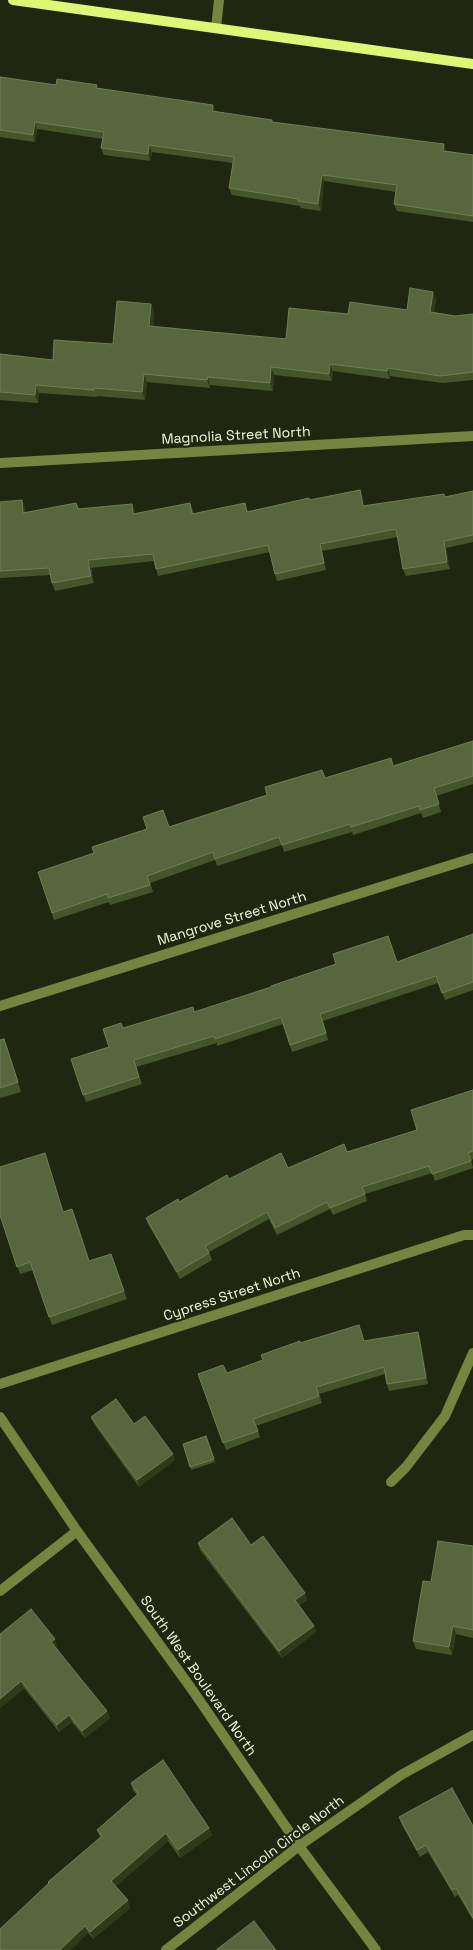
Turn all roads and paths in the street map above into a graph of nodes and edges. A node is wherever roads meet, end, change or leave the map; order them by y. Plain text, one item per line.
1 (13, 0) edge
2 (220, 0) edge
3 (216, 28) junction
4 (473, 64) edge
5 (473, 436) edge
6 (0, 463) edge
7 (473, 858) edge
8 (0, 1006) edge
9 (473, 1235) edge
10 (473, 1353) edge
11 (0, 1384) edge
12 (0, 1417) edge
13 (391, 1482) dead end
14 (77, 1531) junction
15 (0, 1591) edge
16 (473, 1735) edge
17 (299, 1846) junction
18 (166, 1950) edge
19 (376, 1950) edge

1 - 3 main road
2 - 3 street
3 - 4 main road
5 - 6 street, Magnolia Street North
7 - 8 street, Mangrove Street North
9 - 11 street, Cypress Street North
10 - 13 street
12 - 14 street, South West Boulevard North
14 - 15 street
14 - 17 street, South West Boulevard North
16 - 17 street, Southwest Lincoln Circle North
17 - 18 street, Southwest Lincoln Circle North
17 - 19 street, South West Boulevard North

